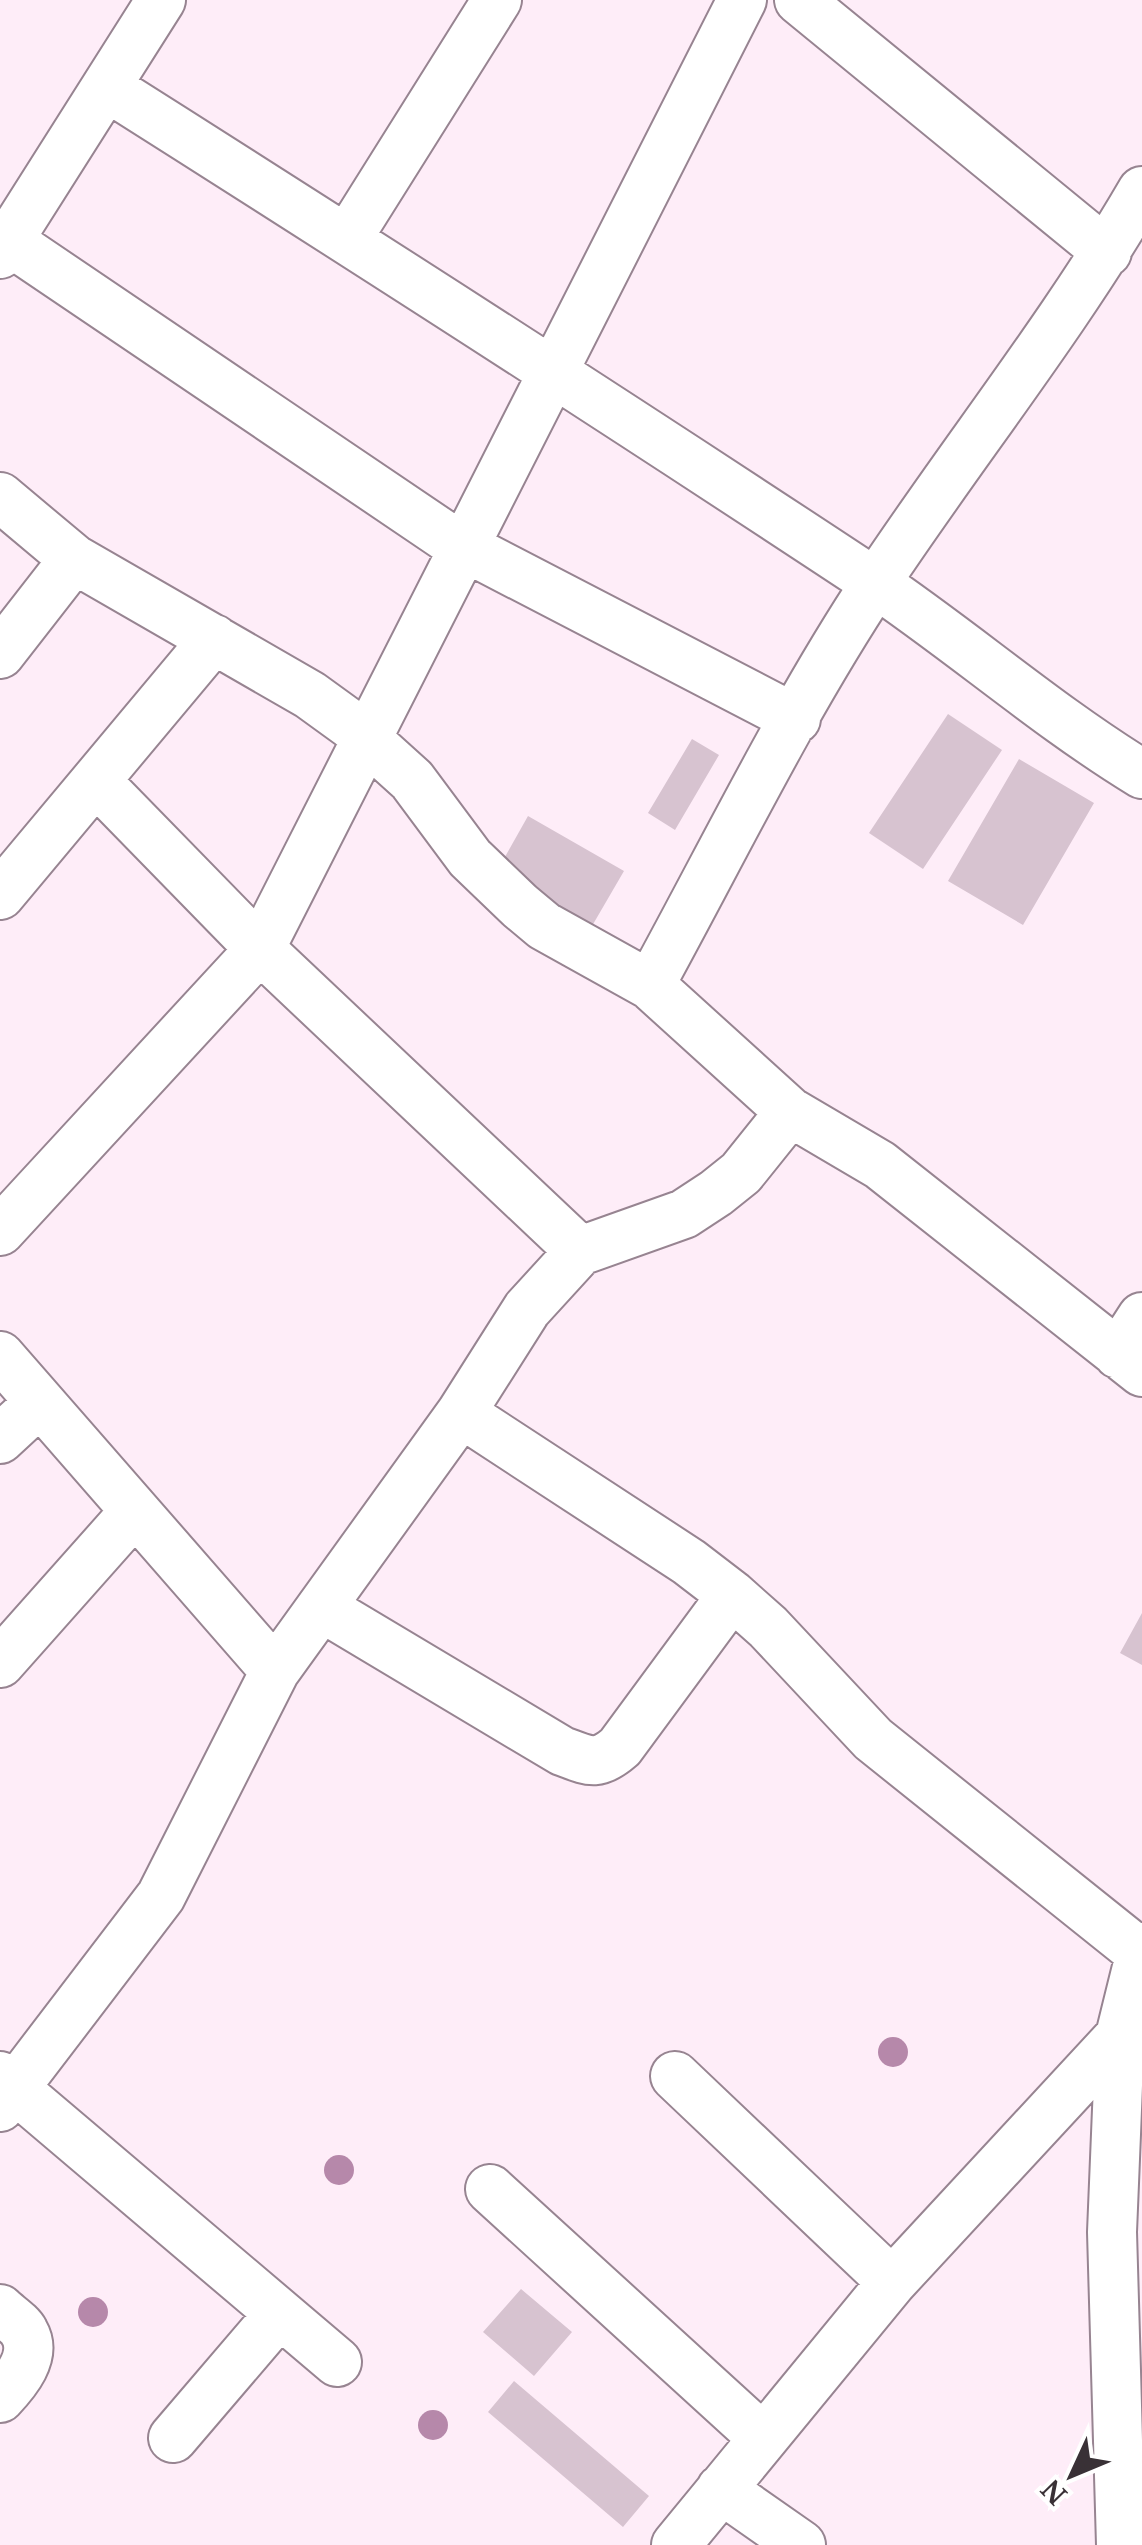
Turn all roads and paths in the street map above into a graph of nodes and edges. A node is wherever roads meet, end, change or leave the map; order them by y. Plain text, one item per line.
1 (497, 0) edge
2 (742, 0) edge
3 (799, 0) edge
4 (139, 8) edge
5 (107, 87) junction
6 (1142, 191) edge
7 (347, 239) junction
8 (3, 244) edge
9 (1107, 252) junction
10 (552, 373) junction
11 (0, 497) edge
12 (464, 547) junction
13 (74, 558) junction
14 (876, 584) junction
15 (214, 640) junction
16 (0, 654) edge
17 (796, 718) junction
18 (367, 738) junction
19 (1142, 774) edge
20 (96, 781) junction
21 (0, 896) edge
22 (260, 949) junction
23 (650, 986) junction
24 (790, 1112) junction
25 (0, 1231) edge
26 (580, 1251) junction
27 (1134, 1348) edge
28 (0, 1356) edge
29 (40, 1402) junction
30 (461, 1413) junction
31 (0, 1438) edge
32 (135, 1511) junction
33 (732, 1595) junction
34 (321, 1607) junction
35 (0, 1663) edge
36 (275, 1671) junction
37 (1141, 1949) edge
38 (1131, 2041) edge
39 (675, 2076) dead end
40 (5, 2090) edge
41 (490, 2189) dead end
42 (1127, 2243) edge
43 (892, 2282) junction
44 (0, 2309) edge
45 (279, 2314) junction
46 (337, 2362) dead end
47 (0, 2398) edge
48 (173, 2438) dead end
49 (763, 2438) junction
50 (721, 2490) junction
51 (676, 2545) edge
52 (801, 2545) edge
53 (1120, 2545) edge

1 - 7 street
2 - 10 street
3 - 9 street
4 - 5 street
5 - 7 street
5 - 8 street
6 - 9 street
7 - 10 street
8 - 12 street
9 - 14 street
10 - 12 street
10 - 14 street
11 - 13 street
12 - 17 street
12 - 18 street
13 - 15 street
13 - 16 street
14 - 17 street
14 - 19 street
15 - 18 street
15 - 20 street
17 - 23 street
18 - 22 street
18 - 23 street
20 - 21 street
20 - 22 street
22 - 25 street
22 - 26 street
23 - 24 street
24 - 26 street
24 - 27 street
26 - 30 street
28 - 29 street
29 - 31 street
29 - 32 street
30 - 33 street
30 - 34 street
32 - 35 street
32 - 36 street
33 - 34 street
33 - 37 street
34 - 36 street
36 - 40 street
37 - 38 street
38 - 42 street
38 - 43 street
39 - 43 street
40 - 45 street
41 - 49 street
42 - 53 street
43 - 49 street
44 - 47 street
45 - 46 street
45 - 48 street
49 - 50 street
50 - 51 street
50 - 52 street

